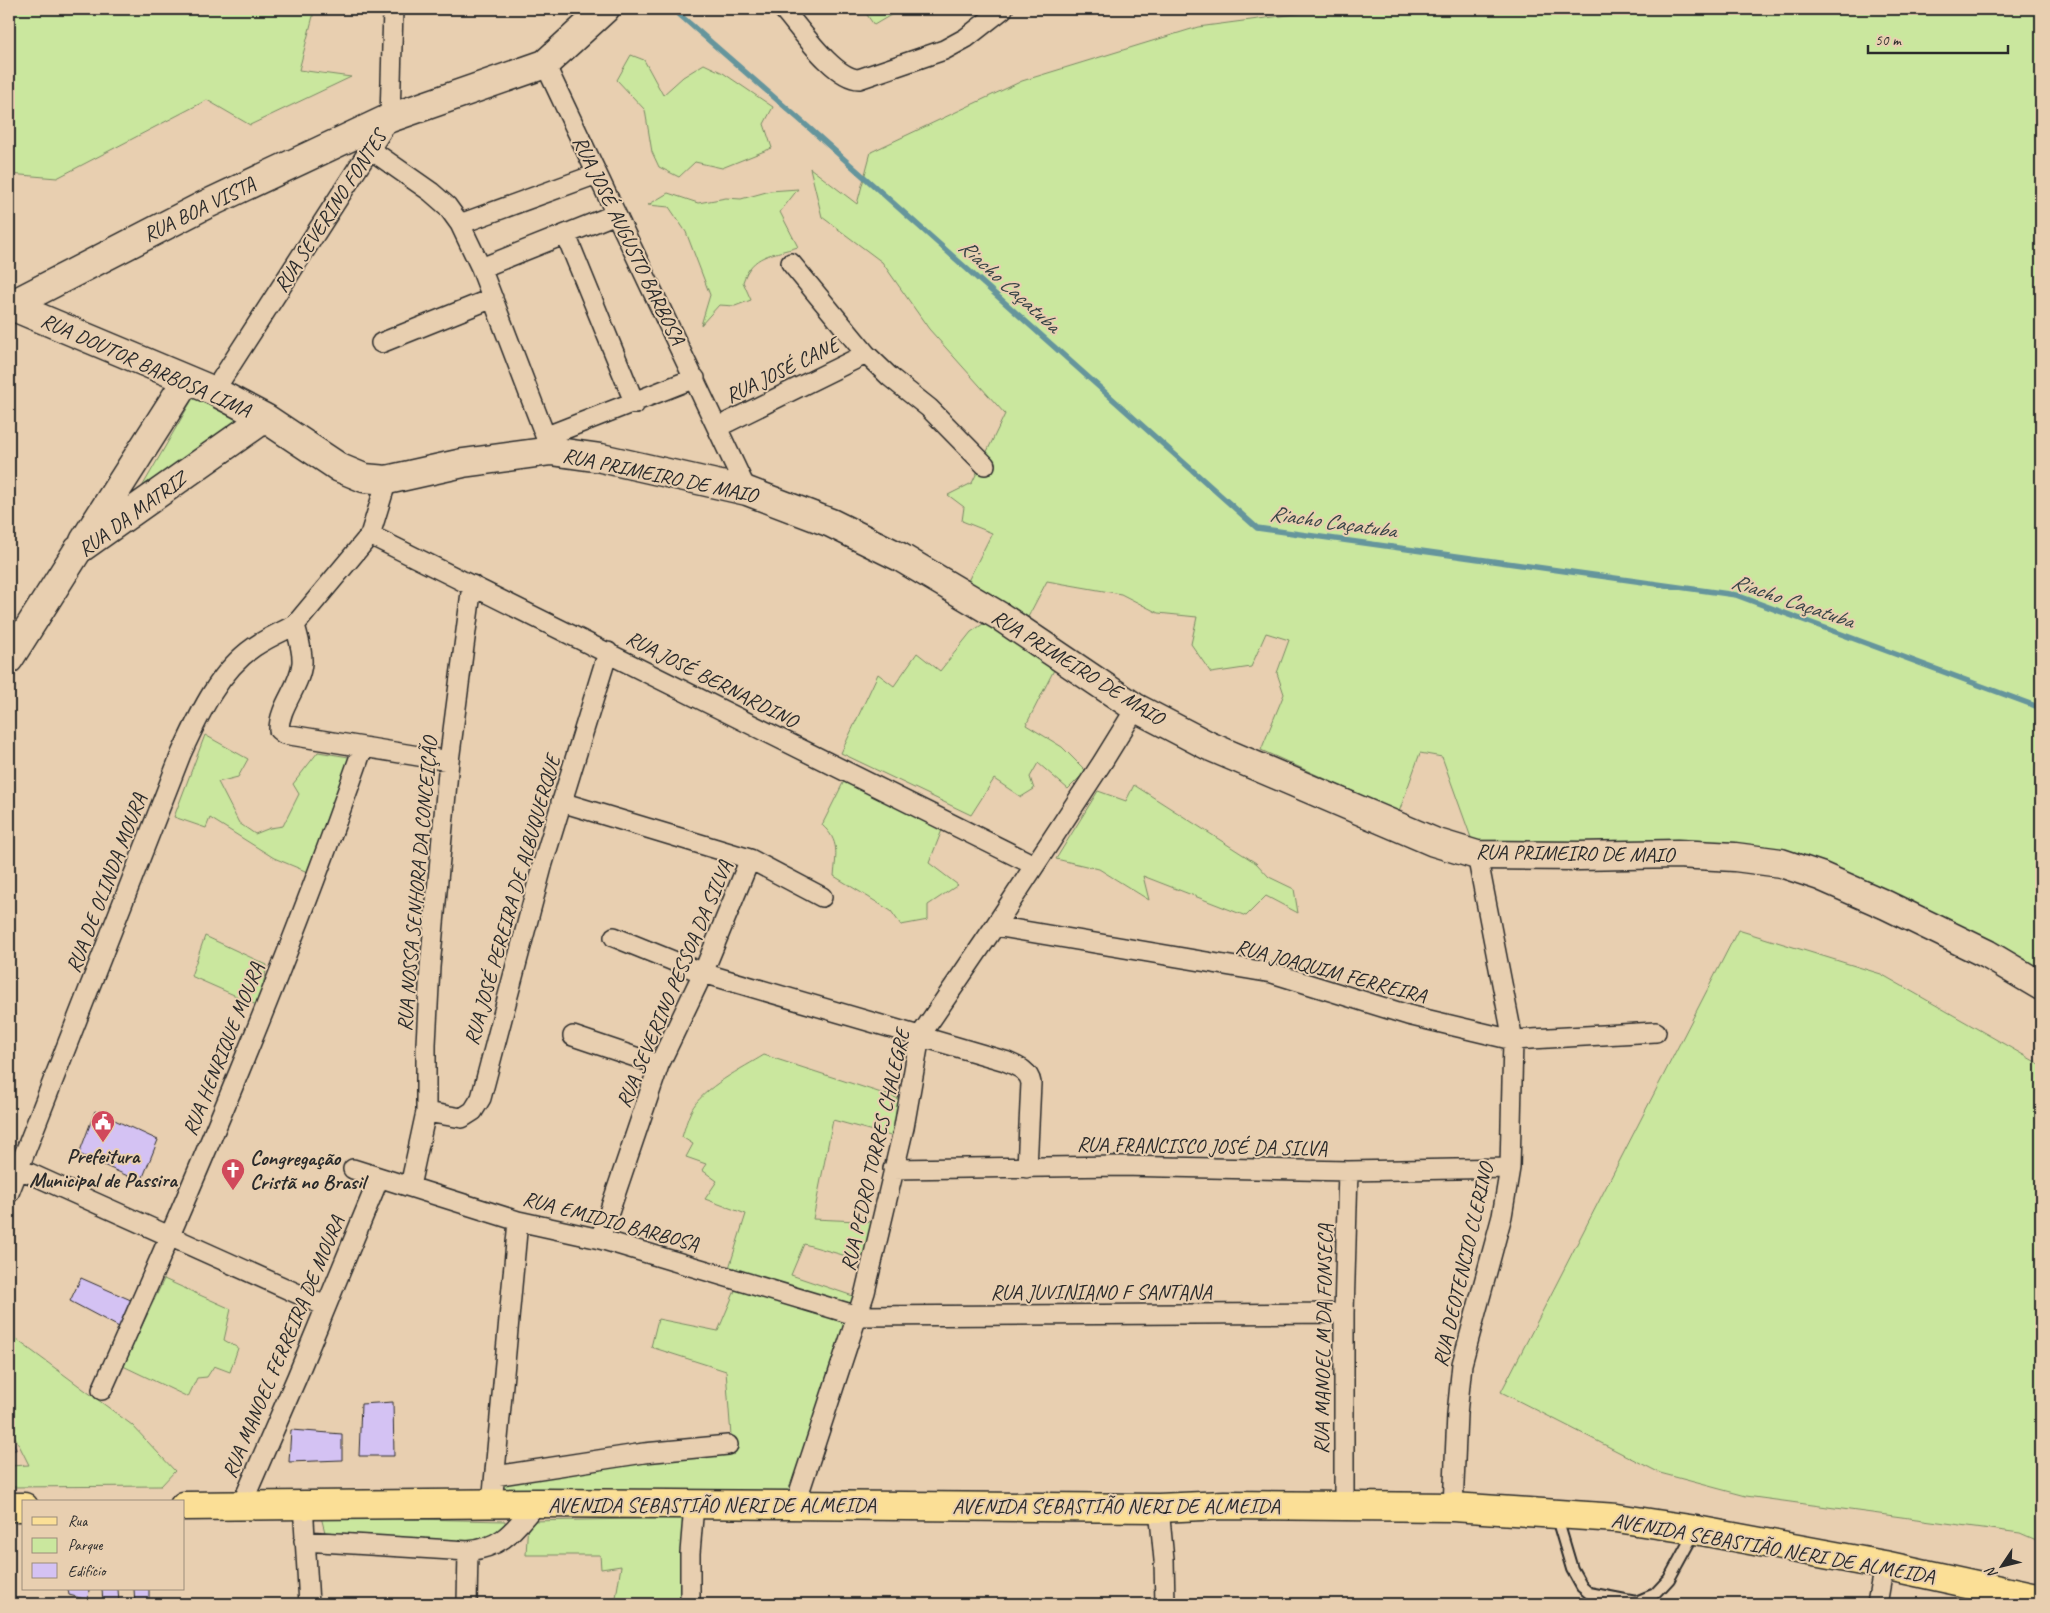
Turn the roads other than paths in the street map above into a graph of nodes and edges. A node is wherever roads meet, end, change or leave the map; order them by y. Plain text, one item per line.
1 (393, 9) edge
2 (783, 9) edge
3 (1003, 9) edge
4 (598, 15) edge
5 (545, 64) junction
6 (390, 118) junction
7 (370, 150) junction
8 (597, 174) junction
9 (616, 214) junction
10 (460, 224) junction
11 (566, 235) junction
12 (791, 263) dead end
13 (481, 268) junction
14 (493, 298) junction
15 (9, 306) edge
16 (381, 343) dead end
17 (866, 354) junction
18 (695, 378) junction
19 (186, 381) junction
20 (214, 391) junction
21 (635, 404) junction
22 (266, 418) junction
23 (718, 427) junction
24 (549, 444) junction
25 (985, 465) dead end
26 (387, 480) junction
27 (747, 491) junction
28 (370, 535) junction
29 (78, 550) junction
30 (472, 585) junction
31 (295, 625) junction
32 (608, 652) junction
33 (9, 660) edge
34 (1136, 708) junction
35 (363, 747) junction
36 (449, 761) junction
37 (561, 802) junction
38 (1477, 855) junction
39 (750, 859) junction
40 (1034, 865) junction
41 (822, 897) dead end
42 (995, 926) junction
43 (614, 937) dead end
44 (703, 973) junction
45 (2041, 986) edge
46 (1656, 1032) dead end
47 (574, 1036) dead end
48 (920, 1036) junction
49 (1513, 1040) junction
50 (659, 1065) junction
51 (426, 1112) junction
52 (14, 1166) edge
53 (1027, 1168) junction
54 (1510, 1168) junction
55 (353, 1169) dead end
56 (893, 1169) junction
57 (1348, 1170) junction
58 (379, 1178) junction
59 (410, 1186) junction
60 (9, 1193) edge
61 (518, 1221) junction
62 (170, 1236) junction
63 (600, 1240) junction
64 (326, 1306) junction
65 (1344, 1313) junction
66 (858, 1316) junction
67 (102, 1390) dead end
68 (728, 1445) dead end
69 (495, 1476) junction
70 (537, 1503) junction
71 (303, 1504) junction
72 (492, 1504) junction
73 (694, 1505) junction
74 (795, 1505) junction
75 (185, 1506) edge
76 (241, 1506) junction
77 (22, 1507) edge
78 (1344, 1507) junction
79 (9, 1508) edge
80 (1159, 1508) junction
81 (1453, 1508) junction
82 (1556, 1514) junction
83 (1696, 1530) junction
84 (304, 1540) junction
85 (468, 1551) junction
86 (1884, 1565) junction
87 (2041, 1599) edge
88 (309, 1604) edge
89 (467, 1604) edge
90 (690, 1604) edge
91 (1165, 1604) edge
92 (1877, 1604) edge

1 - 6 street
2 - 3 street
4 - 5 street
5 - 6 street, RUA SEVERINO FONTES
5 - 8 street, RUA JOSÉ AUGUSTO BARBOSA
6 - 7 street, RUA SEVERINO FONTES
6 - 15 street, RUA BOA VISTA
7 - 10 street
7 - 20 street, RUA SEVERINO FONTES
8 - 9 street, RUA JOSÉ AUGUSTO BARBOSA
8 - 10 street
9 - 11 street
9 - 18 street, RUA JOSÉ AUGUSTO BARBOSA
10 - 13 street
11 - 13 street
11 - 21 street
12 - 17 street
13 - 14 street
14 - 16 street
14 - 24 street
15 - 19 street, RUA DOUTOR BARBOSA LIMA
17 - 23 street, RUA JOSÉ CANE
17 - 25 street
18 - 21 street
18 - 23 street, RUA JOSÉ AUGUSTO BARBOSA
19 - 20 street, RUA DOUTOR BARBOSA LIMA
19 - 29 street
20 - 22 street, RUA DOUTOR BARBOSA LIMA
21 - 24 street
22 - 26 street, RUA DOUTOR BARBOSA LIMA
22 - 29 street, RUA DA MATRIZ
23 - 27 street, RUA JOSÉ AUGUSTO BARBOSA
24 - 26 street, RUA PRIMEIRO DE MAIO
24 - 27 street, RUA PRIMEIRO DE MAIO
26 - 28 street
27 - 34 street, RUA PRIMEIRO DE MAIO
28 - 30 street, RUA JOSÉ BERNARDINO
28 - 31 street
29 - 33 street, RUA DA MATRIZ
30 - 32 street, RUA JOSÉ BERNARDINO
30 - 36 street, RUA NOSSA SENHORA DA CONCEIÇÃO
31 - 35 street
31 - 52 street, RUA DE OLINDA MOURA
32 - 37 street, RUA JOSÉ PEREIRA DE ALBUQUERQUE
32 - 40 street, RUA JOSÉ BERNARDINO
34 - 38 street, RUA PRIMEIRO DE MAIO
34 - 40 street, RUA PEDRO TORRES CHALEGRE
35 - 36 street
35 - 62 street, RUA HENRIQUE MOURA
36 - 51 street, RUA NOSSA SENHORA DA CONCEIÇÃO
37 - 39 street
37 - 51 street, RUA JOSÉ PEREIRA DE ALBUQUERQUE
38 - 45 street, RUA PRIMEIRO DE MAIO
38 - 49 street, RUA DEOTENCIO CLERINO
39 - 41 street
39 - 44 street, RUA SEVERINO PESSOA DA SILVA
40 - 42 street, RUA PEDRO TORRES CHALEGRE
42 - 48 street, RUA PEDRO TORRES CHALEGRE
42 - 49 street, RUA JOAQUIM FERREIRA
43 - 44 street
44 - 48 street
44 - 50 street, RUA SEVERINO PESSOA DA SILVA
46 - 49 street, RUA JOAQUIM FERREIRA
47 - 50 street
48 - 53 street
48 - 56 street, RUA PEDRO TORRES CHALEGRE
49 - 54 street, RUA DEOTENCIO CLERINO
50 - 63 street, RUA SEVERINO PESSOA DA SILVA
51 - 59 street, RUA NOSSA SENHORA DA CONCEIÇÃO
52 - 60 street, RUA DE OLINDA MOURA
52 - 62 street
53 - 56 street, RUA FRANCISCO JOSÉ DA SILVA
53 - 57 street, RUA FRANCISCO JOSÉ DA SILVA
54 - 57 street, RUA FRANCISCO JOSÉ DA SILVA
54 - 81 street, RUA DEOTENCIO CLERINO
55 - 58 street, RUA EMIDIO BARBOSA
56 - 66 street, RUA PEDRO TORRES CHALEGRE
57 - 65 street, RUA MANOEL M DA FONSECA
58 - 59 street, RUA EMIDIO BARBOSA
58 - 64 street, RUA MANOEL FERREIRA DE MOURA
59 - 61 street, RUA EMIDIO BARBOSA
61 - 63 street, RUA EMIDIO BARBOSA
61 - 69 street
62 - 64 street
62 - 67 street, RUA HENRIQUE MOURA
63 - 66 street, RUA EMIDIO BARBOSA
64 - 76 street, RUA MANOEL FERREIRA DE MOURA
65 - 66 street, RUA JUVINIANO F SANTANA
65 - 78 street, RUA MANOEL M DA FONSECA
66 - 74 street, RUA PEDRO TORRES CHALEGRE
68 - 69 street
69 - 72 street
70 - 72 main road, AVENIDA SEBASTIÃO NERI DE ALMEIDA
70 - 73 main road, AVENIDA SEBASTIÃO NERI DE ALMEIDA
70 - 85 street
71 - 72 main road, AVENIDA SEBASTIÃO NERI DE ALMEIDA
71 - 76 main road, AVENIDA SEBASTIÃO NERI DE ALMEIDA
71 - 84 street
73 - 74 main road, AVENIDA SEBASTIÃO NERI DE ALMEIDA
73 - 90 street
74 - 80 main road, AVENIDA SEBASTIÃO NERI DE ALMEIDA
75 - 76 main road, AVENIDA SEBASTIÃO NERI DE ALMEIDA
77 - 79 main road
78 - 80 main road, AVENIDA SEBASTIÃO NERI DE ALMEIDA
78 - 81 main road, AVENIDA SEBASTIÃO NERI DE ALMEIDA
80 - 91 street
81 - 82 main road, AVENIDA SEBASTIÃO NERI DE ALMEIDA
82 - 83 main road, AVENIDA SEBASTIÃO NERI DE ALMEIDA
82 - 83 lane
83 - 86 main road, AVENIDA SEBASTIÃO NERI DE ALMEIDA
84 - 85 street
84 - 88 street
85 - 89 street
86 - 87 main road, AVENIDA SEBASTIÃO NERI DE ALMEIDA
86 - 92 street

